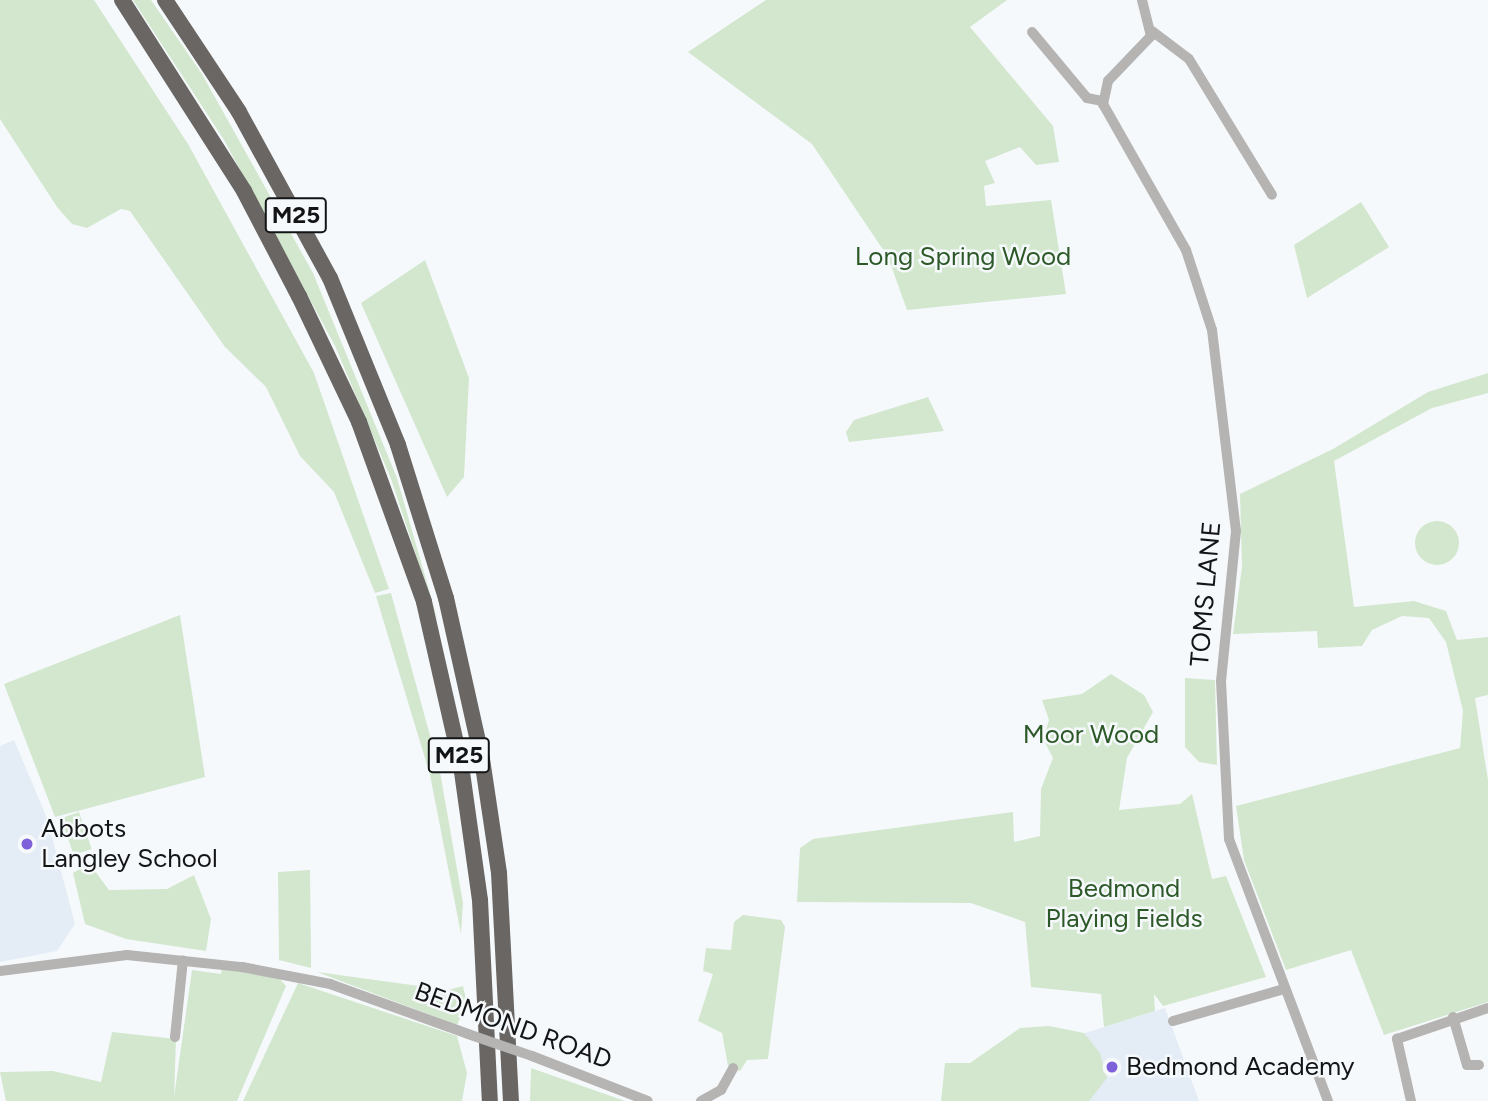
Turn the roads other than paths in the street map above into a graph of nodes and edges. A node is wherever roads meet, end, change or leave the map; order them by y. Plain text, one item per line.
1 (122, 0) edge
2 (165, 0) edge
3 (1142, 0) edge
4 (1152, 31) junction
5 (1032, 32) dead end
6 (1102, 101) junction
7 (1272, 195) dead end
8 (183, 960) junction
9 (0, 971) edge
10 (1284, 989) junction
11 (1488, 1008) edge
12 (1453, 1017) junction
13 (1173, 1020) dead end
14 (175, 1037) dead end
15 (1479, 1065) dead end
16 (733, 1068) dead end
17 (1325, 1100) edge
18 (489, 1101) edge
19 (511, 1101) edge
20 (648, 1101) edge
21 (701, 1101) edge
22 (1412, 1101) edge

1 - 18 highway, M25
2 - 19 highway, M25
3 - 4 street
4 - 6 street
4 - 7 street
5 - 6 street, TOMS LANE
6 - 10 street, TOMS LANE
8 - 9 street, BEDMOND ROAD
8 - 14 street
8 - 20 street, BEDMOND ROAD, bridge
10 - 13 street
10 - 17 street, TOMS LANE
11 - 12 street
12 - 15 street
12 - 22 street
16 - 21 street

